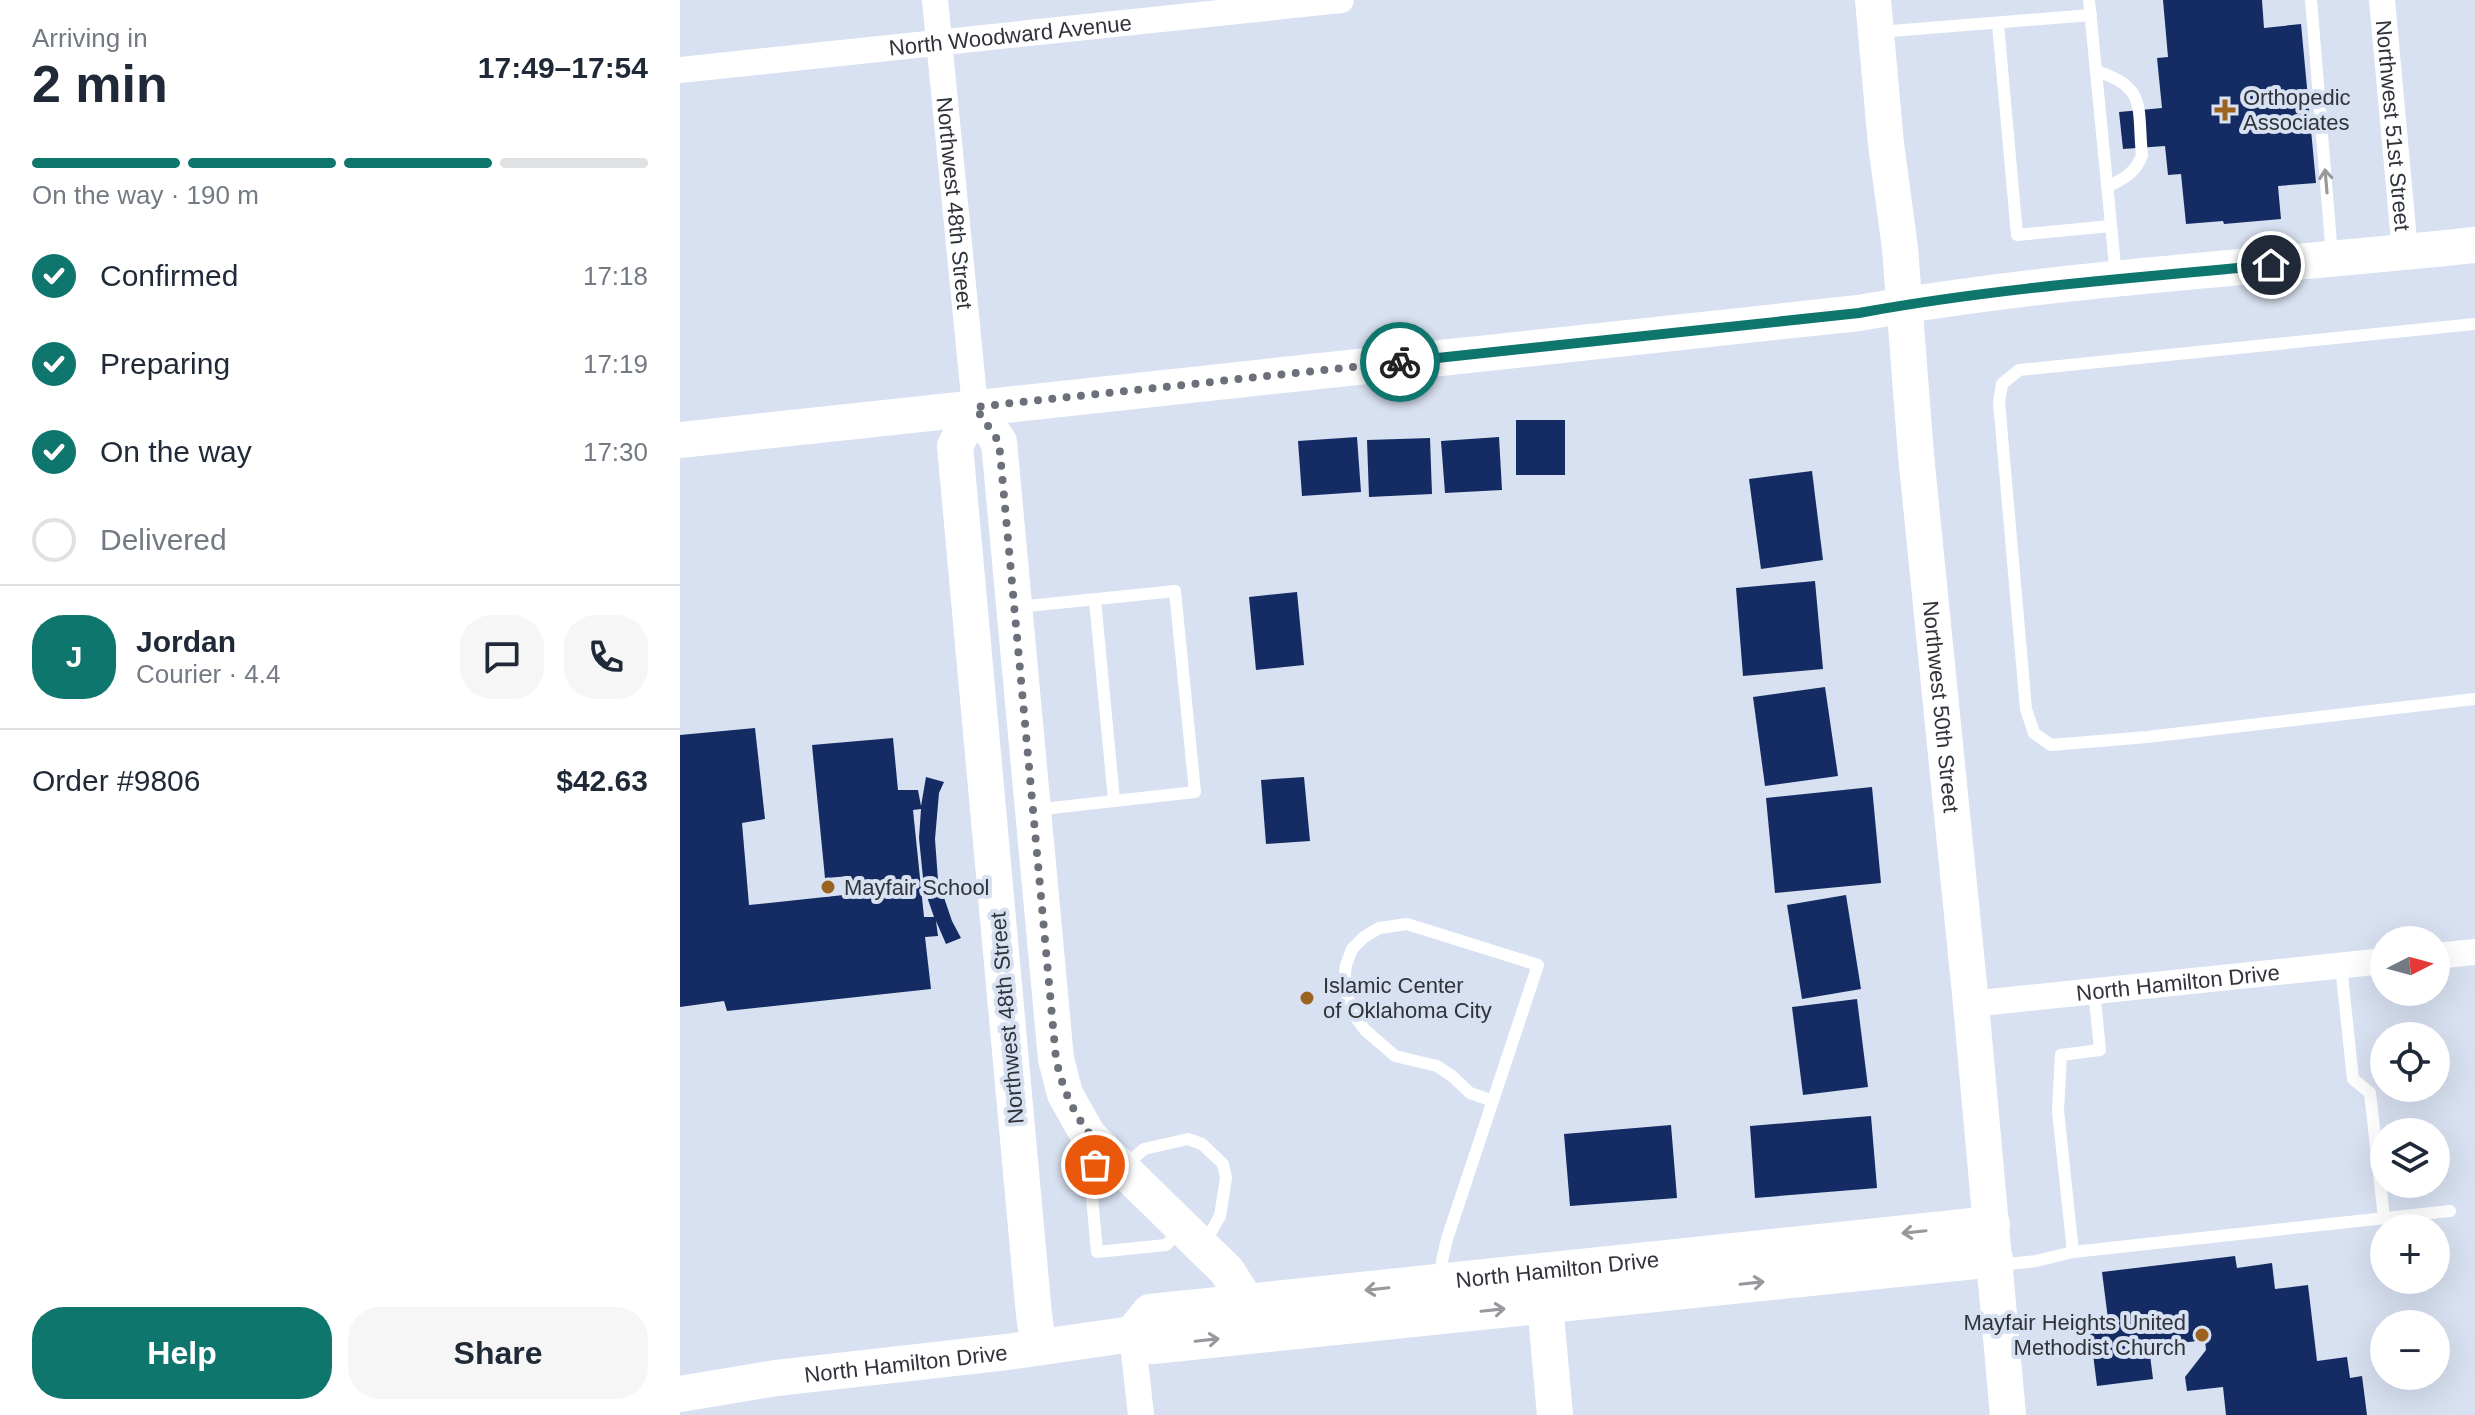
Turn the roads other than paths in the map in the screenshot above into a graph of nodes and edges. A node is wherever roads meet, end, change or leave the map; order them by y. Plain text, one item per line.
1 (935, 0) edge
2 (1341, 0) edge
3 (2089, 0) edge
4 (2311, 0) edge
5 (2382, 0) edge
6 (2091, 15) junction
7 (1875, 16) edge
8 (1998, 24) junction
9 (939, 42) junction
10 (680, 70) edge
11 (2096, 71) junction
12 (2107, 187) junction
13 (2111, 226) junction
14 (2475, 245) edge
15 (2405, 252) junction
16 (2332, 259) junction
17 (2117, 279) junction
18 (1904, 305) junction
19 (2475, 324) edge
20 (975, 407) junction
21 (680, 440) edge
22 (1095, 600) junction
23 (1014, 607) junction
24 (2475, 699) edge
25 (1114, 800) junction
26 (1033, 810) junction
27 (2475, 952) edge
28 (2450, 955) edge
29 (2370, 963) edge
30 (2341, 966) junction
31 (2094, 990) junction
32 (1971, 1004) junction
33 (1493, 1101) junction
34 (1114, 1160) junction
35 (2450, 1211) dead end
36 (2384, 1214) edge
37 (2422, 1214) edge
38 (2370, 1220) edge
39 (1191, 1235) junction
40 (1994, 1249) junction
41 (2073, 1252) junction
42 (1444, 1298) junction
43 (1243, 1303) junction
44 (1545, 1304) junction
45 (1132, 1334) junction
46 (1039, 1347) junction
47 (680, 1394) edge
48 (685, 1415) edge
49 (1141, 1415) edge
50 (1555, 1415) edge
51 (2008, 1415) edge

1 - 9 street, Northwest 48th Street
2 - 9 street, North Woodward Avenue
3 - 6 lane
16 -> 4 lane
5 - 15 street, Northwest 51st Street
6 - 8 lane
6 - 11 lane
7 - 8 lane
7 - 18 street, Northwest 50th Street
8 - 13 lane
9 - 10 street, North Woodward Avenue
9 - 20 street, Northwest 48th Street
11 - 12 lane
11 - 12 lane
12 - 13 lane
13 - 17 lane
14 - 15 street
15 - 16 street
16 - 17 street
17 - 18 street
18 - 20 street
18 - 32 street, Northwest 50th Street
19 - 24 lane
20 - 21 street
20 - 23 street, Northwest 48th Street
20 - 46 street, Northwest 48th Street
22 - 23 lane
22 - 25 lane
22 - 25 lane
23 - 26 street, Northwest 48th Street
25 - 26 lane
26 - 34 street, Northwest 48th Street
27 - 28 street
29 - 30 street, North Hamilton Drive
30 - 31 street, North Hamilton Drive
30 - 36 lane
31 - 32 street, North Hamilton Drive
31 - 41 lane
32 - 40 street, Northwest 50th Street
33 - 33 lane
33 - 42 lane
34 - 39 street, Northwest 48th Street
34 - 39 lane
34 - 39 lane
35 - 37 lane
38 - 41 lane
39 - 43 street, Northwest 48th Street
40 - 41 lane
40 -> 42 street, North Hamilton Drive
44 -> 40 street, North Hamilton Drive
40 - 51 street, Northwest 50th Street
42 -> 43 street, North Hamilton Drive
42 -> 44 street, North Hamilton Drive
45 -> 42 street, North Hamilton Drive
43 - 45 street, North Hamilton Drive
44 - 50 street
45 - 46 street, North Hamilton Drive
45 - 49 street
46 - 47 street, North Hamilton Drive
47 - 48 street

